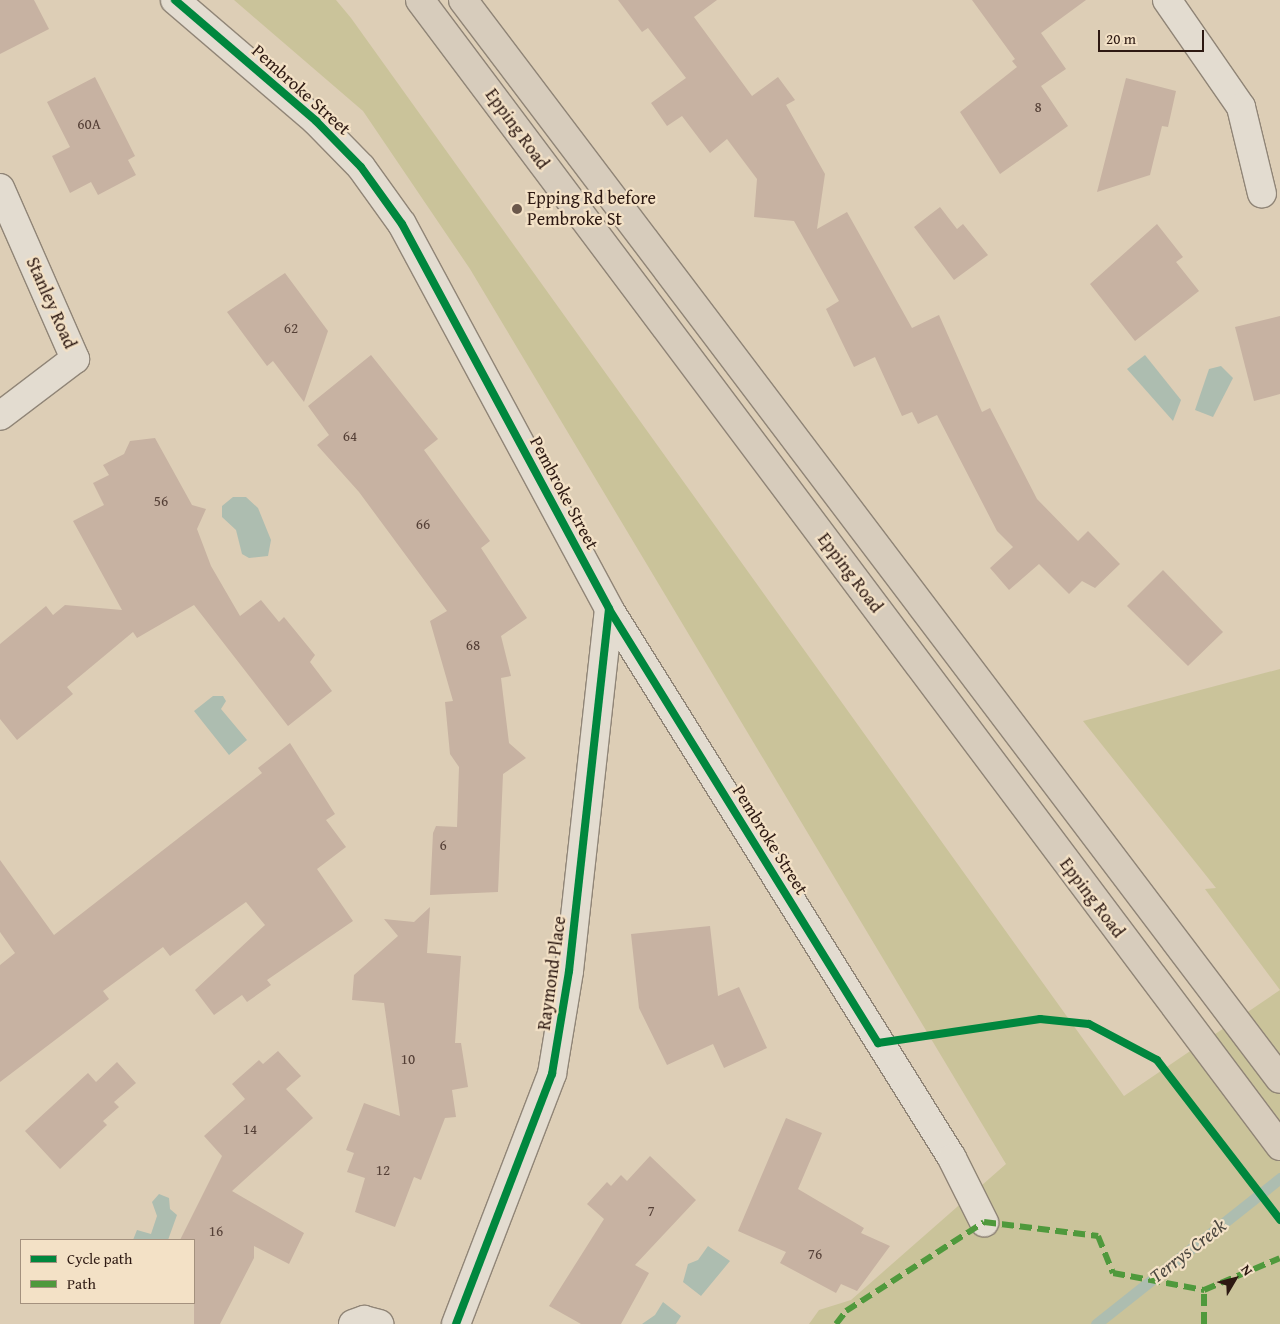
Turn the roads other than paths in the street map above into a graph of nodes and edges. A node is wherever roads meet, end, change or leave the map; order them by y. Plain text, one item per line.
1 (175, 0) edge
2 (420, 0) edge
3 (463, 0) edge
4 (1167, 0) edge
5 (0, 188) edge
6 (1262, 194) dead end
7 (0, 416) edge
8 (609, 609) junction
9 (1280, 1079) edge
10 (1280, 1146) edge
11 (984, 1222) dead end
12 (353, 1324) edge
13 (379, 1324) edge
14 (456, 1324) edge

1 - 8 street, Pembroke Street
2 - 10 main road, Epping Road
3 - 9 main road, Epping Road
4 - 6 street
5 - 7 street, Stanley Road
8 - 11 street, Pembroke Street
8 - 14 street, Raymond Place
12 - 13 street

